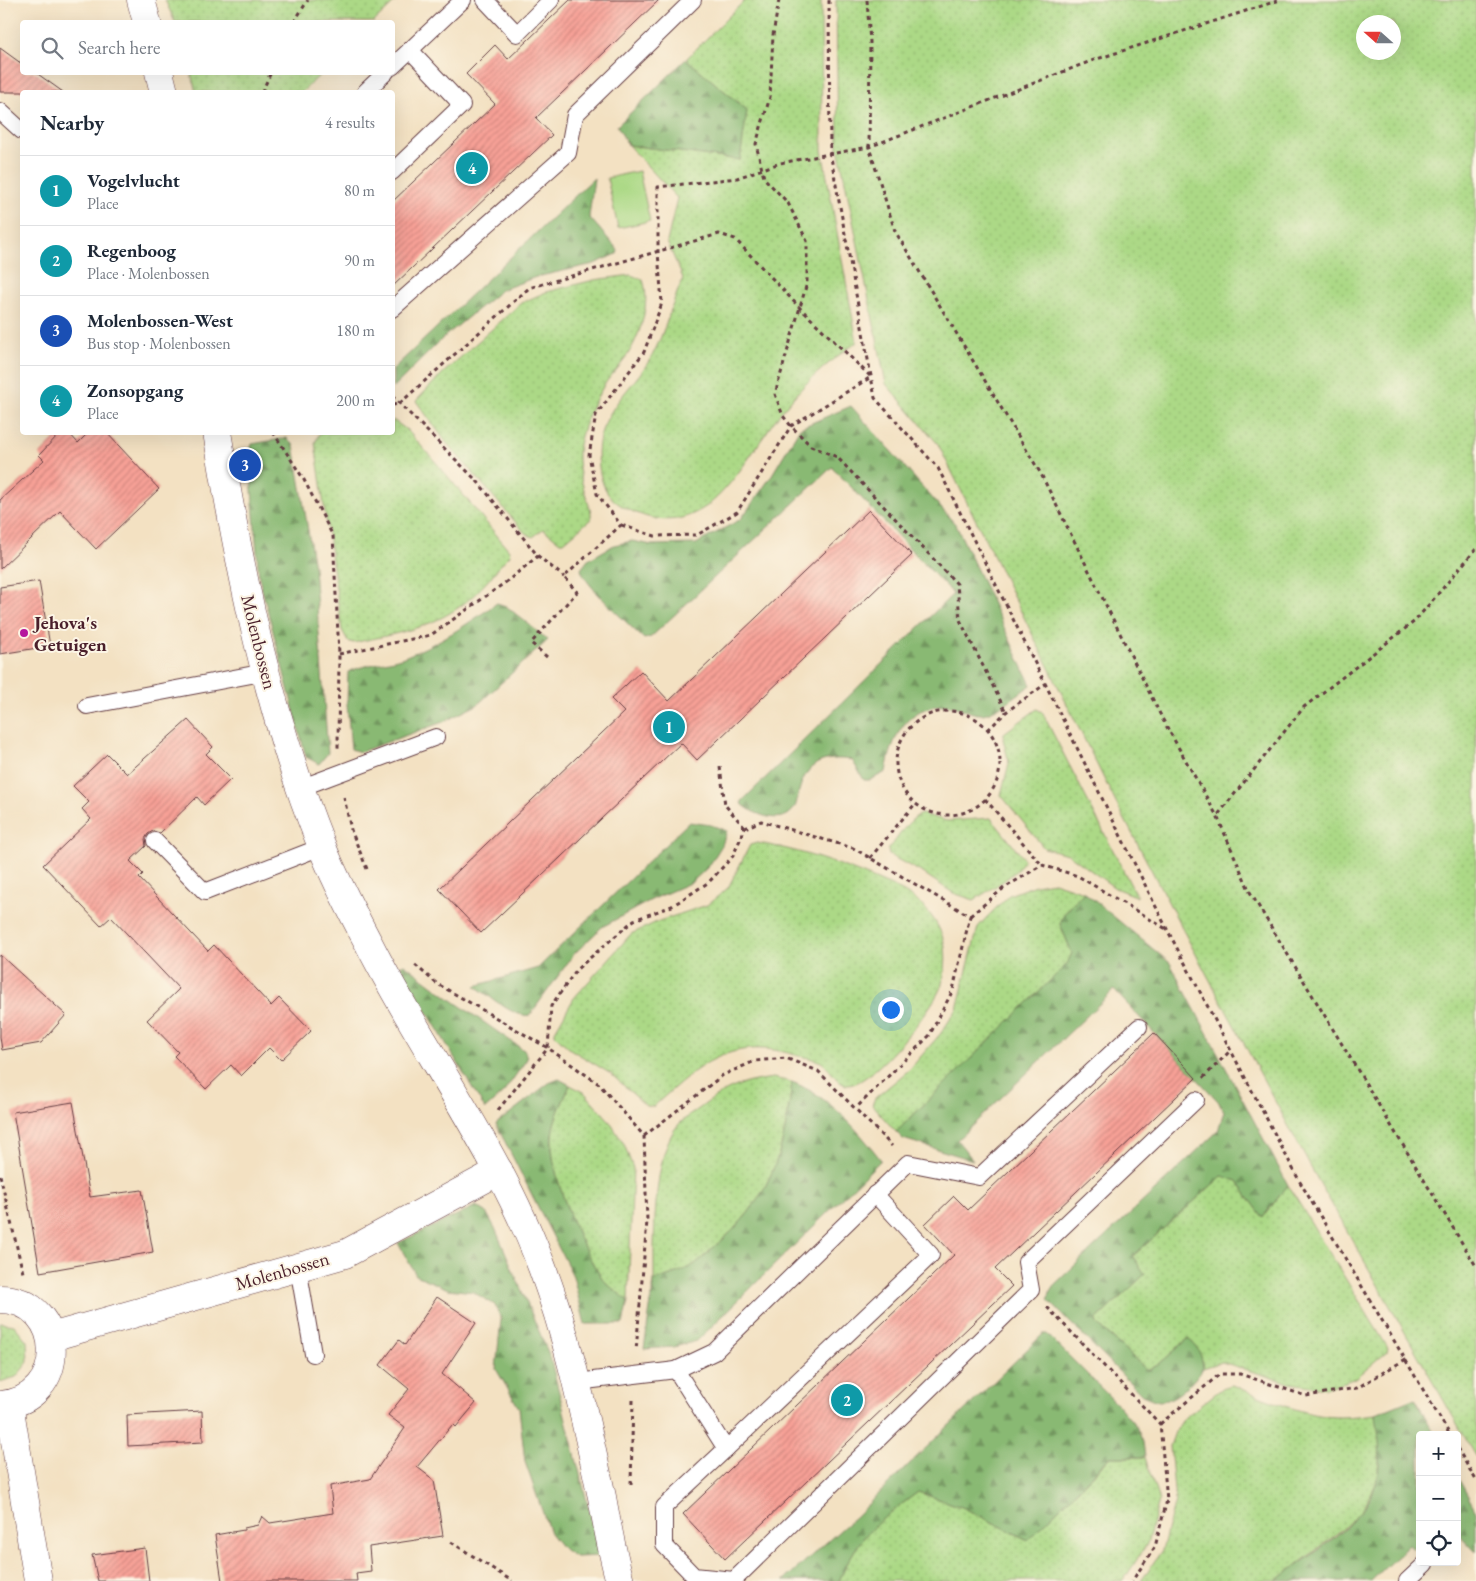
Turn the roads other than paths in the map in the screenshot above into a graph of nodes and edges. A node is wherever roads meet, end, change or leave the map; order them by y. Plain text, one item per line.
1 (140, 0) edge
2 (462, 0) edge
3 (485, 0) edge
4 (551, 0) edge
5 (693, 0) edge
6 (146, 20) edge
7 (410, 50) junction
8 (395, 63) edge
9 (160, 75) edge
10 (383, 75) edge
11 (164, 90) edge
12 (367, 90) edge
13 (0, 111) edge
14 (20, 129) edge
15 (395, 169) edge
16 (395, 306) edge
17 (218, 435) edge
18 (266, 672) junction
19 (87, 706) dead end
20 (436, 737) dead end
21 (300, 788) junction
22 (155, 841) dead end
23 (322, 847) junction
24 (1139, 1027) dead end
25 (1196, 1100) road end
26 (499, 1170) junction
27 (875, 1194) junction
28 (298, 1267) junction
29 (0, 1299) edge
30 (51, 1337) junction
31 (313, 1354) dead end
32 (676, 1370) junction
33 (577, 1382) junction
34 (4, 1404) edge
35 (726, 1449) junction
36 (1423, 1566) edge
37 (614, 1580) edge
38 (38, 1581) edge
39 (1407, 1581) edge

1 - 6 street
2 - 7 lane
3 - 4 lane
5 - 16 lane
7 - 8 lane
7 - 15 lane
9 - 11 street
10 - 12 lane
13 - 14 lane
17 - 18 street, Molenbossen
18 - 19 lane
18 - 21 street, Molenbossen
20 - 21 lane
21 - 23 street, Molenbossen
22 - 23 lane
23 - 26 street, Molenbossen
24 - 27 lane
25 - 35 lane
26 - 28 street, Molenbossen
26 - 33 street, Molenbossen
27 - 32 lane
27 - 35 lane
28 - 30 street, Molenbossen
28 - 31 lane
29 - 30 street
30 - 34 street
32 - 33 lane
32 - 35 lane
33 - 37 street, Molenbossen
34 - 38 street
36 - 39 lane

